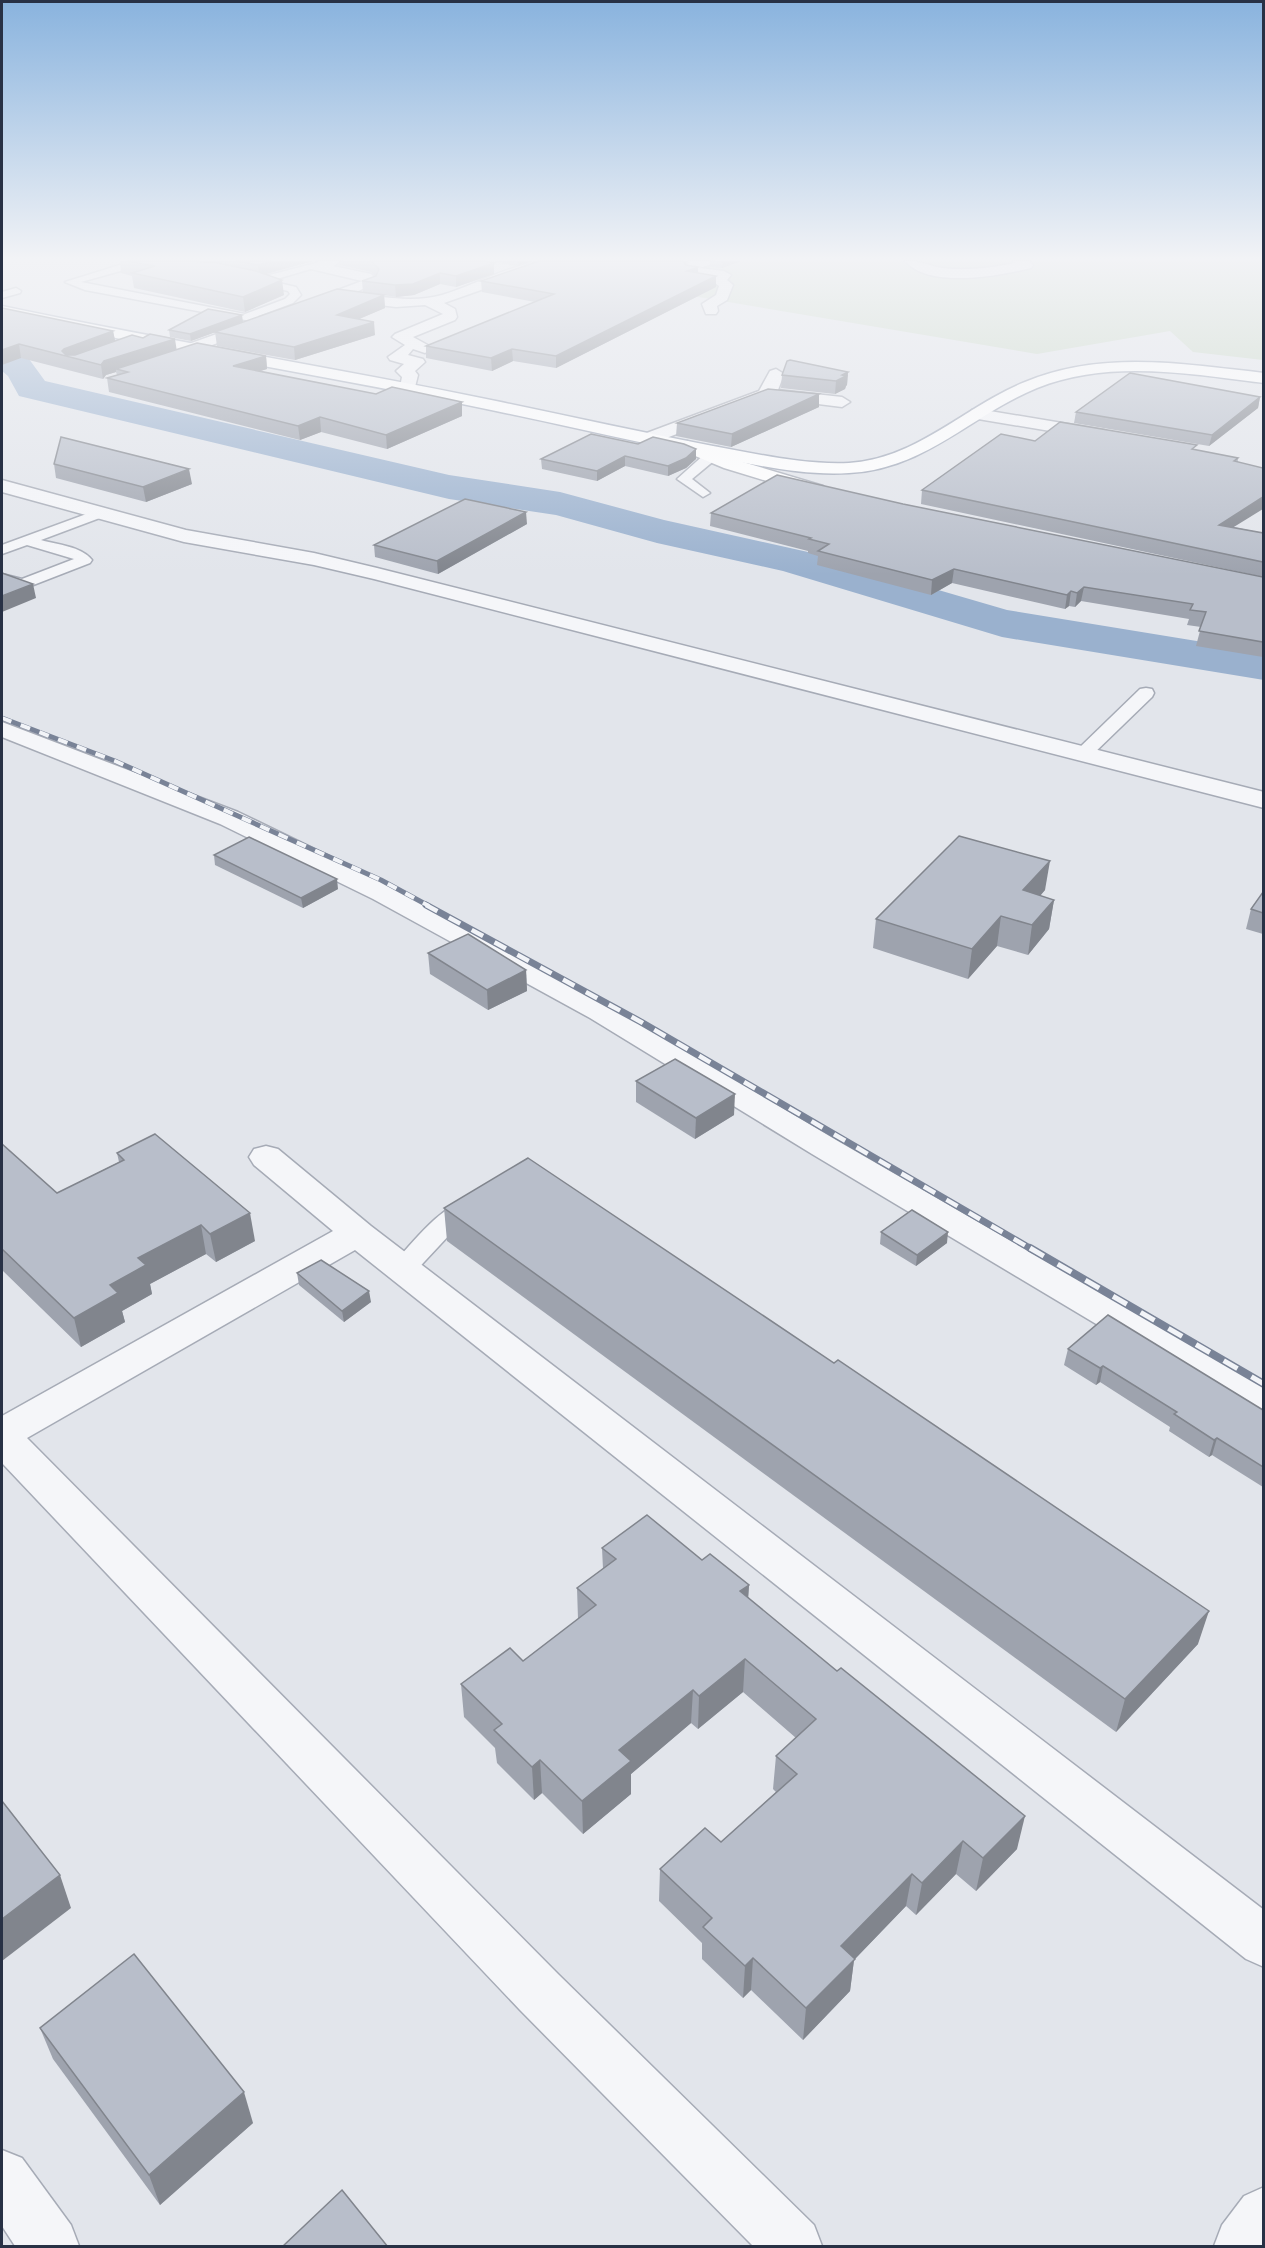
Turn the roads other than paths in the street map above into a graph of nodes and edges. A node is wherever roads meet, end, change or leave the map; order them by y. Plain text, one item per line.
1 (269, 366) edge
2 (411, 366) edge
3 (776, 374) dead end
4 (1263, 378) edge
5 (404, 387) junction
6 (765, 394) junction
7 (842, 402) dead end
8 (978, 414) junction
9 (1116, 437) edge
10 (650, 438) junction
11 (687, 446) junction
12 (711, 456) junction
13 (2, 486) edge
14 (703, 493) dead end
15 (835, 494) edge
16 (100, 513) junction
17 (27, 541) junction
18 (2, 550) edge
19 (2, 578) edge
20 (1146, 693) dead end
21 (2, 729) edge
22 (1084, 753) junction
23 (1263, 801) edge
24 (266, 1157) dead end
25 (489, 1196) edge
26 (358, 1234) junction
27 (402, 1270) junction
28 (1263, 1406) edge
29 (2, 1436) edge
30 (1263, 1942) edge
31 (2, 2178) edge
32 (1263, 2216) edge
33 (777, 2241) edge
34 (50, 2247) edge
35 (1243, 2247) edge

1 - 5 main road
2 - 5 street
3 - 6 street
4 - 8 main road
5 - 10 main road
6 - 7 street
6 - 10 street
8 - 9 street
8 - 11 main road
10 - 11 main road
11 - 12 main road
12 - 14 lane
12 - 15 main road
13 - 16 street
16 - 17 lane
16 - 22 street
17 - 18 lane
17 - 19 lane
20 - 22 lane
21 - 28 street
22 - 23 street
24 - 26 street
25 - 27 lane
26 - 27 street
26 - 29 street
27 - 30 street
29 - 33 street
31 - 34 street
32 - 35 street

